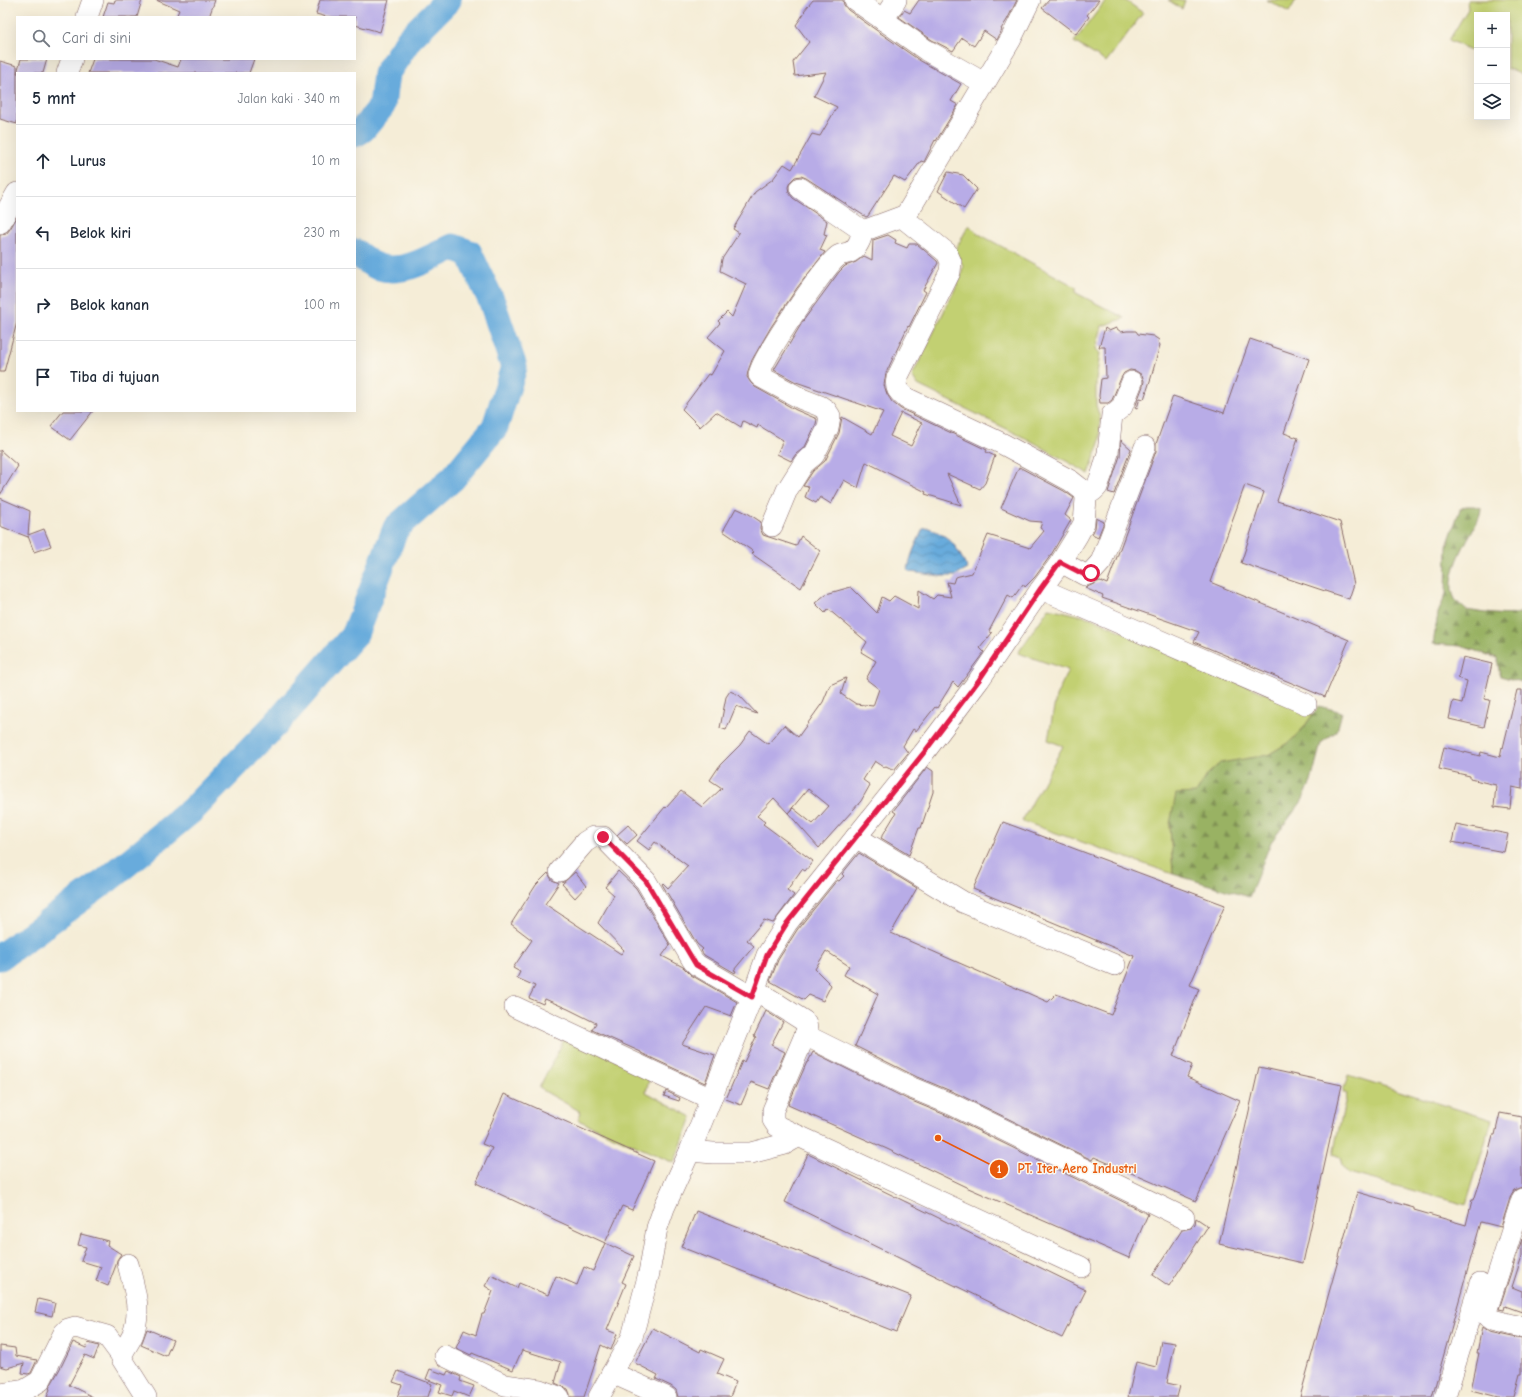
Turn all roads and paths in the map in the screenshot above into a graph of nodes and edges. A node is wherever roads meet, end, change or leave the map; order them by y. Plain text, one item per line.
1 (93, 0) edge
2 (855, 0) edge
3 (896, 0) edge
4 (1030, 0) edge
5 (87, 16) edge
6 (883, 20) junction
7 (72, 60) edge
8 (67, 72) edge
9 (984, 83) junction
10 (800, 188) dead end
11 (16, 195) edge
12 (906, 215) junction
13 (0, 223) edge
14 (863, 231) junction
15 (1132, 382) dead end
16 (1145, 447) dead end
17 (1085, 492) junction
18 (772, 526) dead end
19 (1060, 562) junction
20 (1041, 588) junction
21 (1306, 704) dead end
22 (856, 837) junction
23 (560, 871) dead end
24 (1115, 965) dead end
25 (753, 993) junction
26 (515, 1007) dead end
27 (805, 1035) junction
28 (711, 1099) junction
29 (797, 1136) junction
30 (690, 1151) junction
31 (1522, 1199) edge
32 (1184, 1218) dead end
33 (1490, 1253) dead end
34 (128, 1264) dead end
35 (1081, 1267) dead end
36 (1522, 1326) edge
37 (121, 1355) junction
38 (445, 1356) dead end
39 (612, 1373) junction
40 (0, 1394) edge
41 (146, 1397) edge
42 (559, 1397) edge
43 (599, 1397) edge
44 (666, 1397) edge
45 (1445, 1397) edge

1 - 5 street
2 - 6 street
3 - 6 street
4 - 9 street
6 - 9 street
7 - 8 street
9 - 12 street
10 - 14 street
11 - 13 street
12 - 14 street
12 - 17 street
14 - 18 street
15 - 17 street
16 - 19 street
17 - 19 street
19 - 20 street
20 - 21 street
20 - 22 street
22 - 24 street
22 - 25 street
23 - 25 street
25 - 27 street
25 - 28 street
26 - 28 street
27 - 29 street
27 - 32 street
28 - 30 street
29 - 30 street
29 - 35 street
30 - 39 street
31 - 36 street
33 - 45 street
34 - 37 street
37 - 40 street
37 - 41 street
38 - 42 street
39 - 43 street
39 - 44 street

